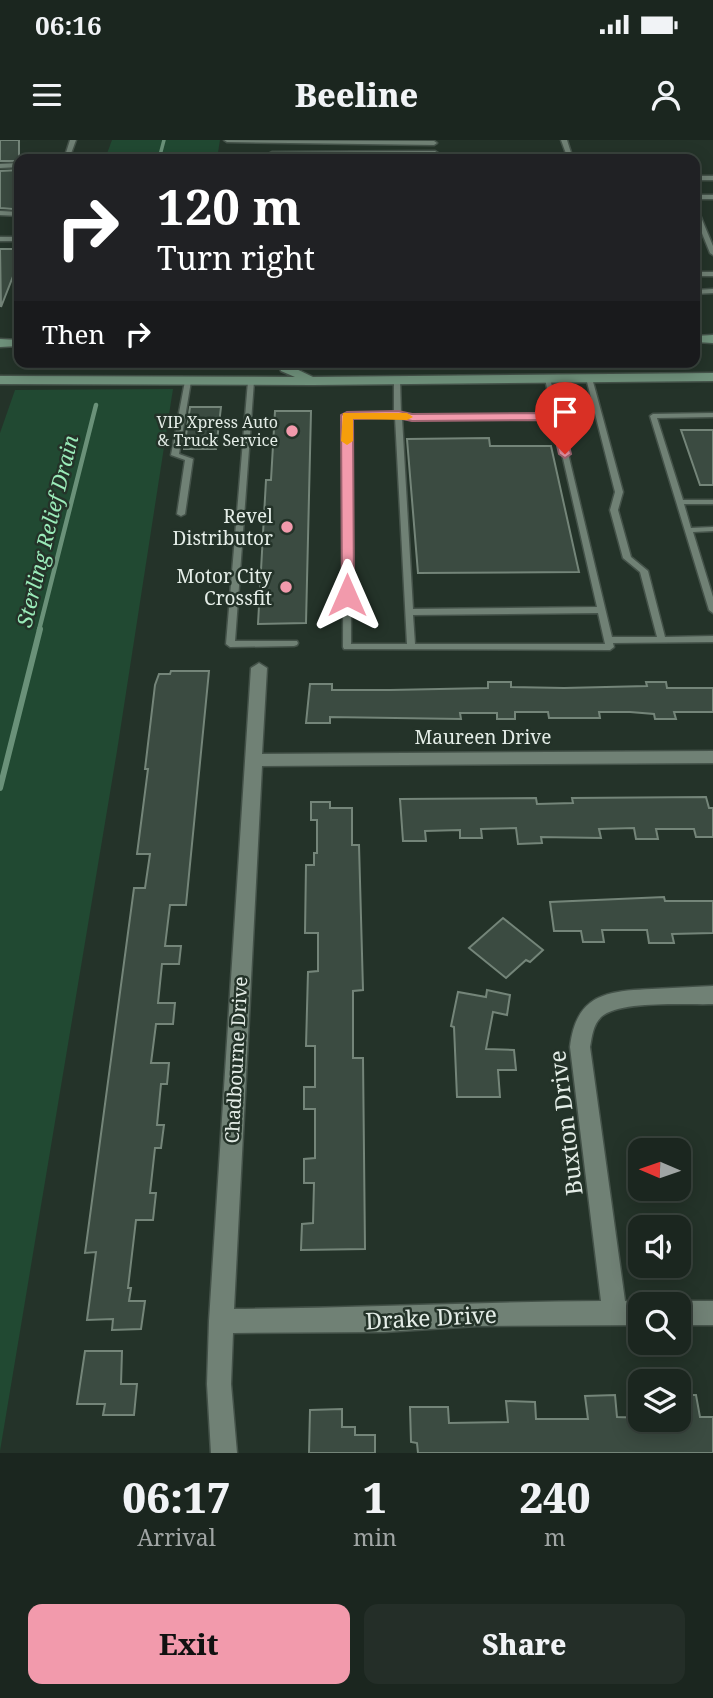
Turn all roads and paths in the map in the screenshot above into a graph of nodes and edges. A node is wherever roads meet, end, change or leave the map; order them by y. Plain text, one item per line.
1 (227, 140) edge
2 (434, 141) edge
3 (700, 222) edge
4 (14, 239) dead end
5 (0, 240) edge
6 (713, 253) edge
7 (285, 368) edge
8 (713, 377) edge
9 (590, 378) junction
10 (548, 379) junction
11 (397, 380) junction
12 (188, 381) junction
13 (251, 381) junction
14 (313, 381) junction
15 (1, 384) edge
16 (398, 415) junction
17 (713, 415) edge
18 (556, 417) junction
19 (680, 502) junction
20 (713, 502) edge
21 (181, 514) dead end
22 (713, 529) edge
23 (688, 530) junction
24 (601, 610) junction
25 (713, 610) edge
26 (409, 612) junction
27 (713, 639) edge
28 (608, 640) junction
29 (662, 640) junction
30 (294, 643) dead end
31 (411, 647) junction
32 (259, 667) dead end
33 (713, 757) edge
34 (254, 760) junction
35 (713, 995) edge
36 (615, 1313) junction
37 (628, 1313) edge
38 (691, 1313) edge
39 (713, 1313) edge
40 (221, 1321) junction
41 (224, 1453) edge

1 - 2 lane
3 - 6 lane
4 - 5 lane
7 - 14 main road
8 - 9 main road
9 - 10 main road
9 - 29 lane
10 - 11 main road
10 - 18 lane
11 - 14 main road
11 - 16 lane
12 - 13 main road
12 - 15 main road
12 - 21 lane
13 - 14 main road
13 - 30 lane
16 - 18 lane
16 - 26 lane
16 - 31 lane
17 - 19 lane
18 - 24 lane
19 - 20 lane
19 - 23 lane
22 - 23 lane
23 - 25 lane
24 - 26 lane
24 - 28 lane
26 - 31 lane
27 - 29 lane
28 - 29 lane
28 - 31 lane
32 - 34 street, Chadbourne Drive
33 - 34 street, Maureen Drive
34 - 40 street, Chadbourne Drive
35 - 36 street, Buxton Drive
36 - 37 street, Drake Drive
36 - 40 street, Drake Drive
38 - 39 street
40 - 41 street, Chadbourne Drive

